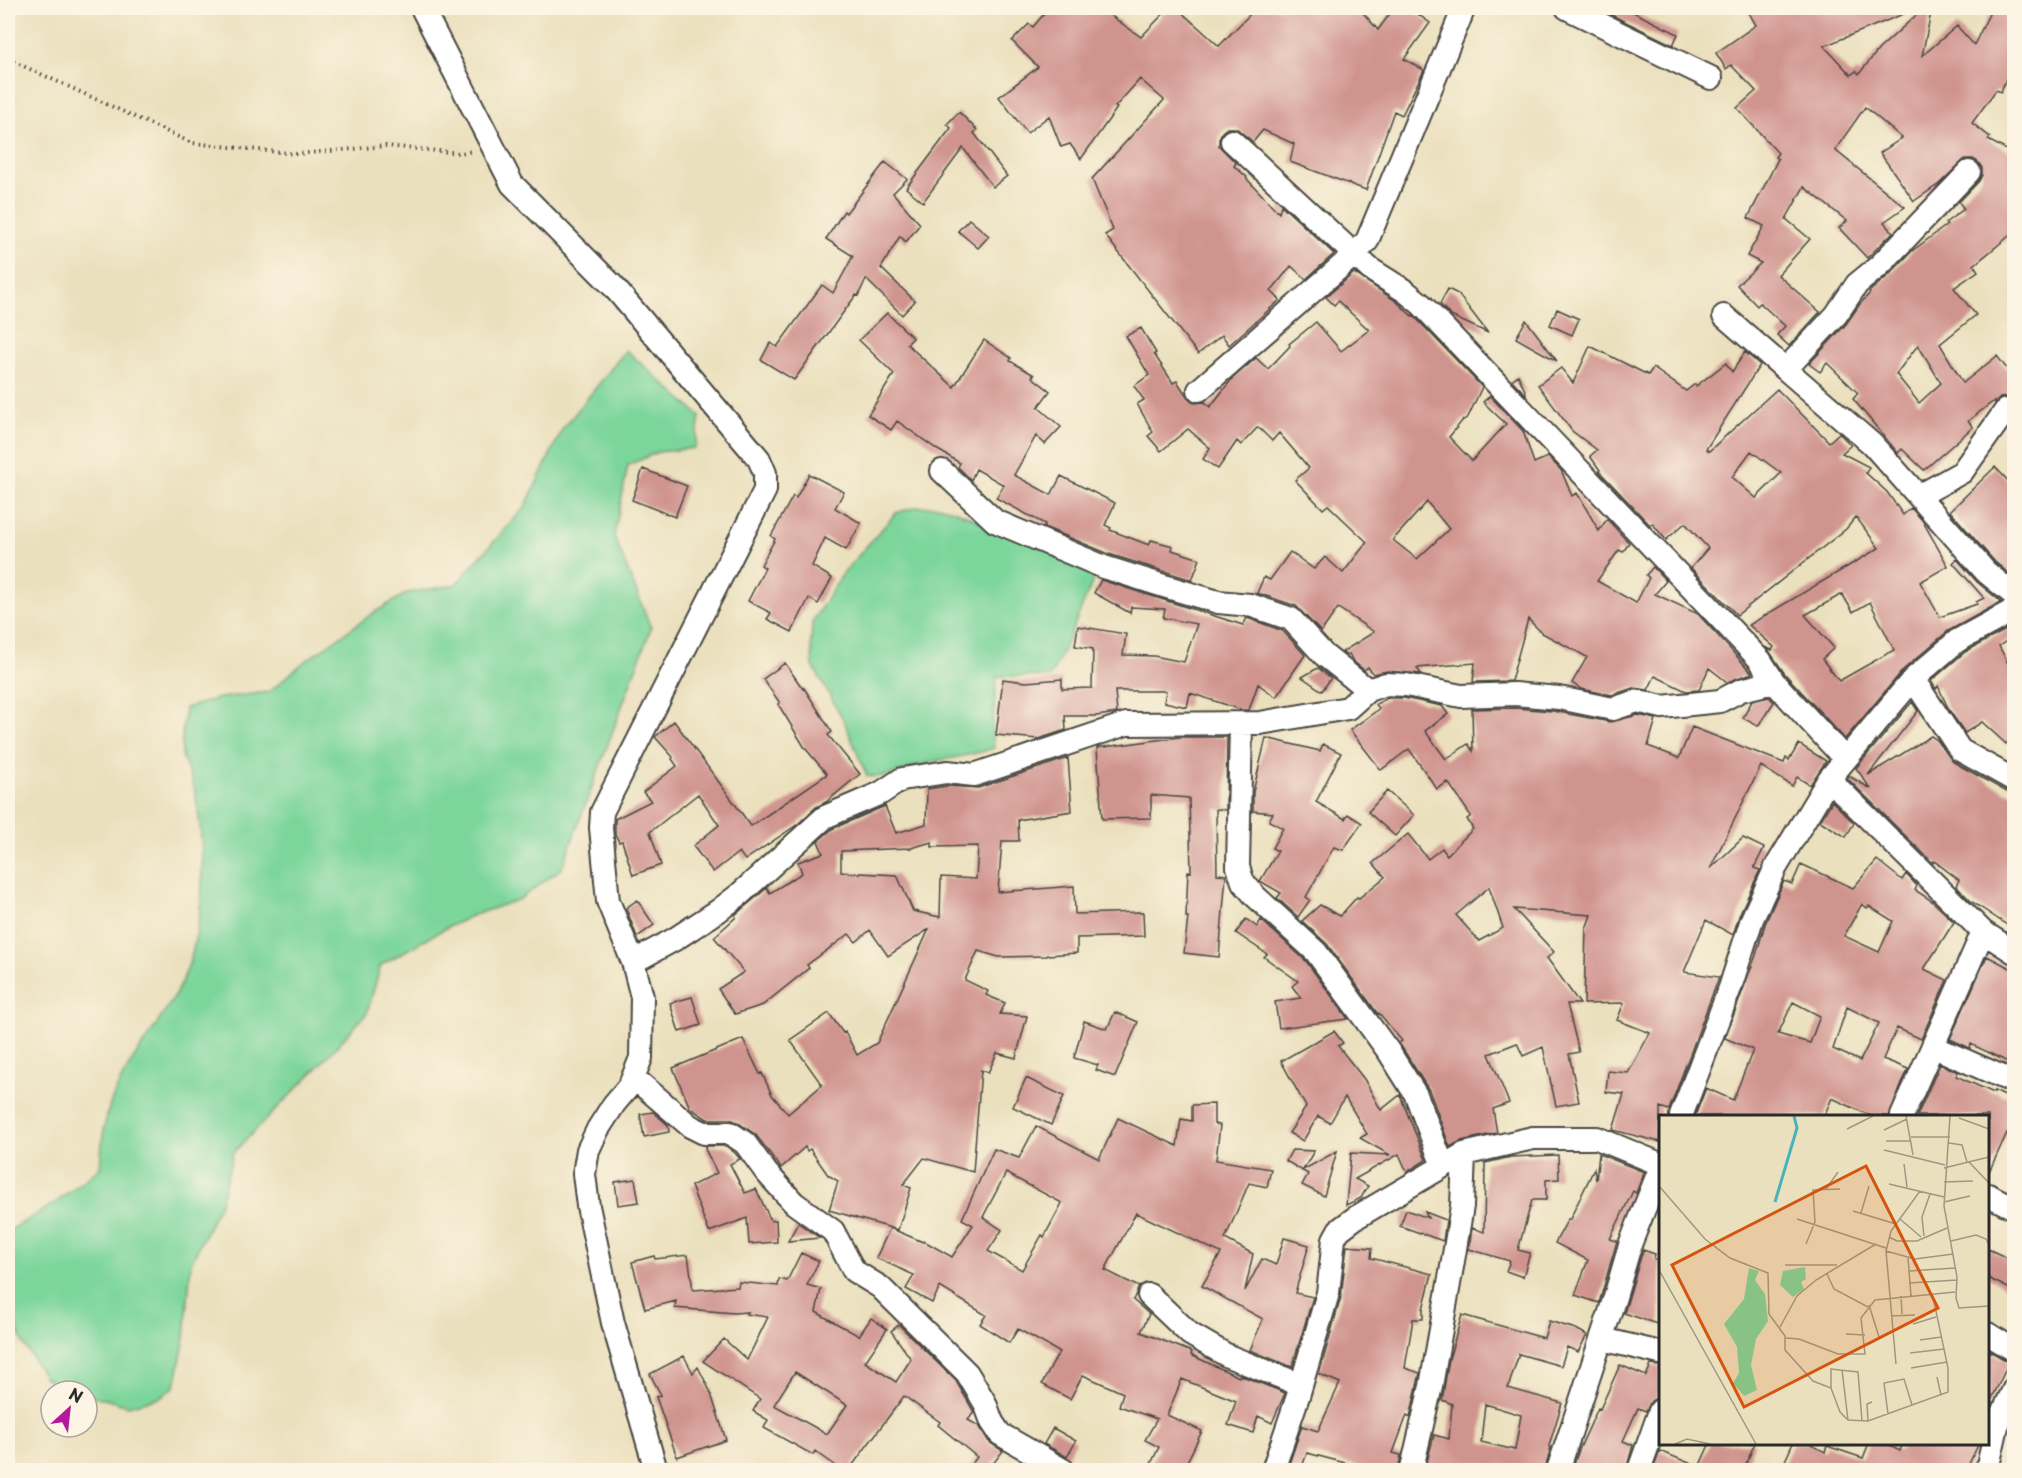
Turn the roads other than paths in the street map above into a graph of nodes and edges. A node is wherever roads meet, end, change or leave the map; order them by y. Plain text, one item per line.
1 (422, 8) edge
2 (1464, 8) edge
3 (1566, 8) edge
4 (1610, 8) edge
5 (1591, 21) junction
6 (1711, 78) dead end
7 (1232, 141) dead end
8 (1968, 172) dead end
9 (1355, 254) junction
10 (1724, 316) dead end
11 (1786, 369) junction
12 (1199, 390) dead end
13 (2006, 410) dead end
14 (942, 471) dead end
15 (1919, 496) junction
16 (2014, 595) edge
17 (2014, 610) edge
18 (1913, 679) junction
19 (1774, 682) junction
20 (1368, 690) junction
21 (1241, 724) junction
22 (1845, 759) junction
23 (1829, 779) junction
24 (2014, 780) edge
25 (1983, 932) junction
26 (2014, 952) edge
27 (633, 962) junction
28 (1934, 1047) junction
29 (633, 1077) junction
30 (2014, 1082) edge
31 (1681, 1115) edge
32 (1902, 1115) edge
33 (1464, 1154) junction
34 (1659, 1164) edge
35 (1443, 1166) junction
36 (1659, 1172) edge
37 (1989, 1196) edge
38 (2014, 1208) edge
39 (1149, 1295) dead end
40 (1989, 1335) edge
41 (1602, 1339) junction
42 (2014, 1350) edge
43 (1659, 1353) edge
44 (1301, 1385) junction
45 (2014, 1389) edge
46 (1659, 1414) edge
47 (1412, 1468) dead end
48 (656, 1470) edge
49 (1064, 1470) edge
50 (1273, 1470) edge
51 (1558, 1470) edge
52 (1639, 1470) edge
53 (1987, 1470) edge

1 - 27 street
2 - 9 street
3 - 5 street
4 - 5 street
5 - 6 street
7 - 9 street
8 - 11 street
9 - 12 street
9 - 19 street
10 - 11 street
11 - 15 street
13 - 15 street
14 - 20 street
15 - 16 street
17 - 18 street
18 - 22 street
18 - 24 street
19 - 20 street
19 - 22 street
20 - 21 street
21 - 27 street
21 - 35 street
22 - 23 street
23 - 25 street
23 - 31 street
25 - 26 street
25 - 28 street
27 - 29 street
28 - 30 street
28 - 32 street
29 - 48 street
29 - 49 street
33 - 34 street
33 - 35 street
33 - 47 street
35 - 44 street
36 - 41 street
37 - 38 street
39 - 44 street
40 - 42 street
41 - 43 street
41 - 51 street
44 - 50 street
45 - 53 street
46 - 52 street

